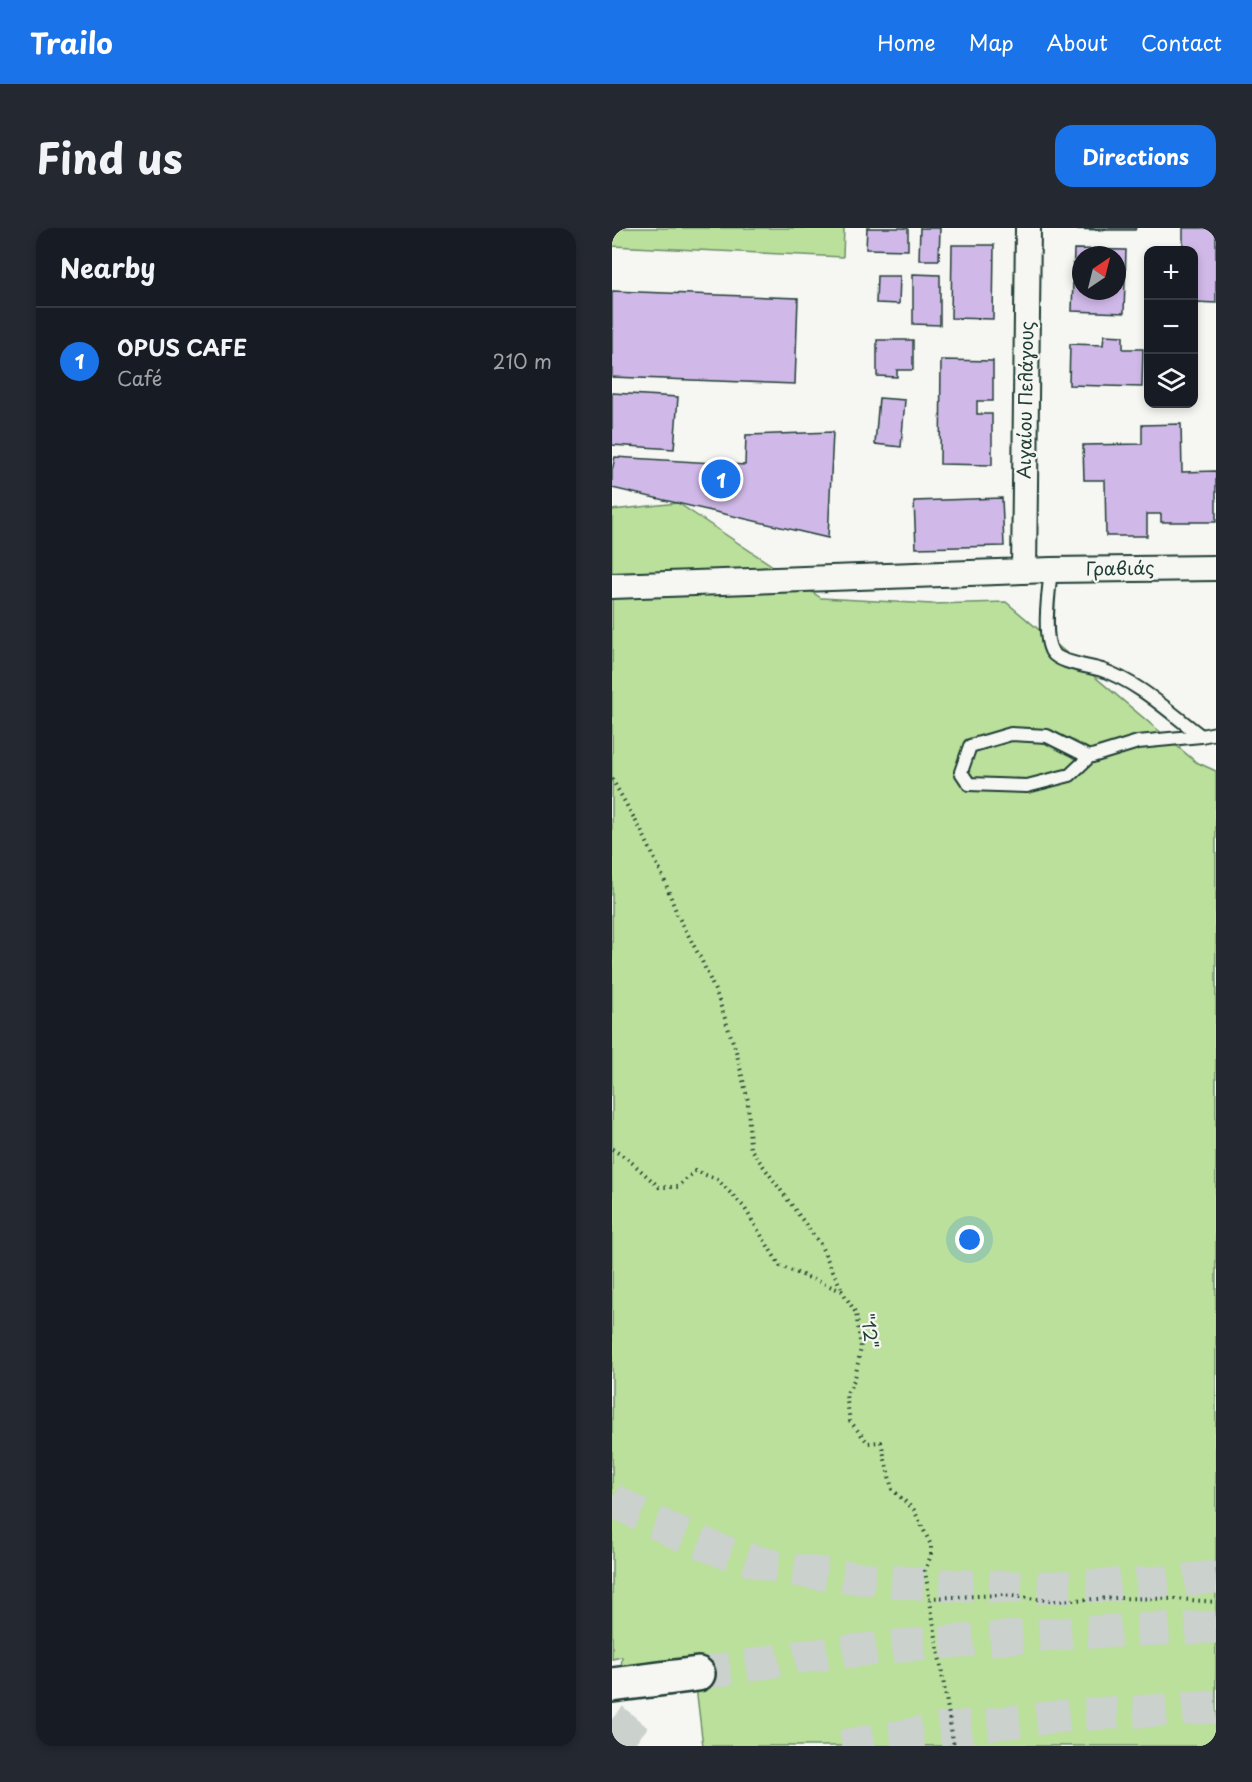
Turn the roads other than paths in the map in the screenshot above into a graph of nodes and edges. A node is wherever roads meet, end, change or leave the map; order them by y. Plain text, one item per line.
1 (1028, 228) edge
2 (1216, 568) edge
3 (1051, 570) junction
4 (1024, 571) junction
5 (612, 586) edge
6 (1216, 733) edge
7 (1201, 736) junction
8 (1089, 757) junction
9 (698, 1674) tunnel mouth
10 (612, 1685) edge

1 - 4 street, Αιγαίου Πελάγους
2 - 3 street, Γραβιάς
3 - 4 street, Γραβιάς
3 - 7 lane
4 - 5 street, Γραβιάς
6 - 7 lane
7 - 8 lane
8 - 8 lane
9 - 10 highway

